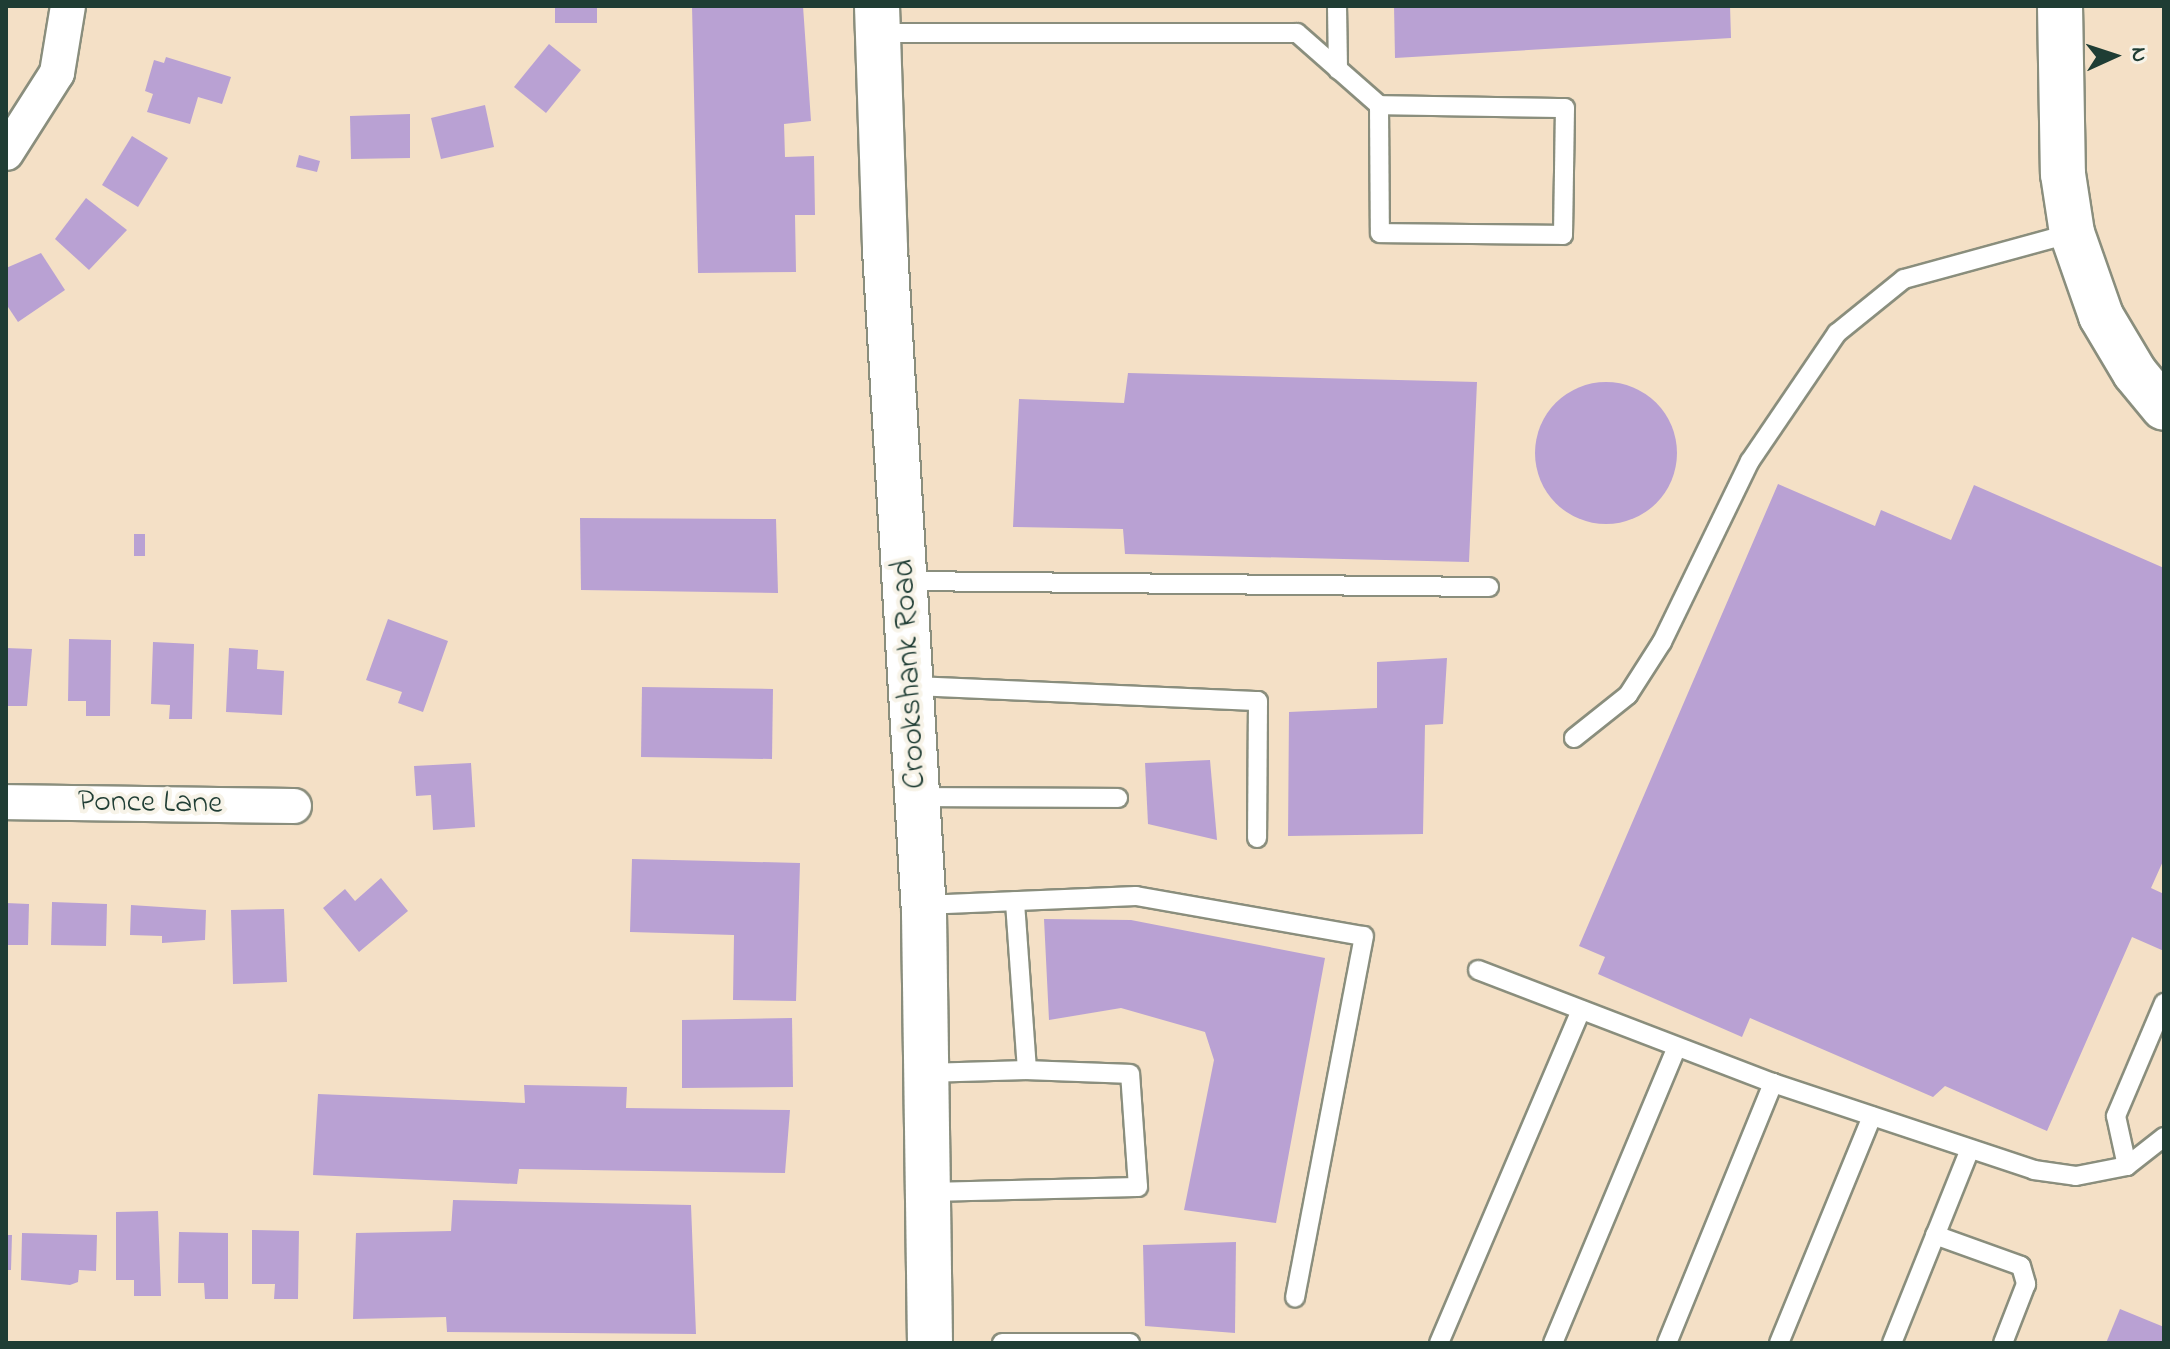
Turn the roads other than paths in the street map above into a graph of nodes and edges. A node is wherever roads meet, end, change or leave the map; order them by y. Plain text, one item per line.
1 (68, 6) edge
2 (1337, 6) edge
3 (2060, 6) edge
4 (877, 20) edge
5 (1338, 70) junction
6 (1379, 105) junction
7 (6, 153) edge
8 (2072, 233) junction
9 (2164, 408) edge
10 (906, 581) junction
11 (1489, 587) dead end
12 (912, 686) junction
13 (1574, 738) dead end
14 (918, 797) junction
15 (1118, 798) dead end
16 (6, 802) edge
17 (294, 806) dead end
18 (1257, 838) dead end
19 (1015, 901) junction
20 (923, 905) junction
21 (1478, 970) dead end
22 (2164, 1003) edge
23 (1581, 1010) junction
24 (1677, 1047) junction
25 (1027, 1070) junction
26 (926, 1073) junction
27 (1773, 1083) junction
28 (1872, 1116) junction
29 (2164, 1137) edge
30 (1969, 1151) junction
31 (2127, 1166) junction
32 (928, 1192) junction
33 (1935, 1235) junction
34 (1295, 1297) dead end
35 (930, 1343) edge
36 (1002, 1343) edge
37 (1130, 1343) edge
38 (1439, 1343) edge
39 (1553, 1343) edge
40 (1667, 1343) edge
41 (1779, 1343) edge
42 (1892, 1343) edge
43 (2003, 1343) edge

1 - 7 street
2 - 5 lane
3 - 8 street
4 - 5 lane
4 - 10 street, Crookshank Road
5 - 6 lane
6 - 6 lane
8 - 9 street
8 - 13 lane
10 - 11 lane
10 - 12 street, Crookshank Road
12 - 14 street, Crookshank Road
12 - 18 lane
14 - 15 lane
14 - 20 street, Crookshank Road
16 - 17 street, Ponce Lane
19 - 20 lane
19 - 25 lane
19 - 34 lane
20 - 26 street, Crookshank Road
21 - 23 lane
22 - 31 lane
23 - 24 lane
23 - 38 lane
24 - 27 lane
24 - 39 lane
25 - 26 lane
25 - 32 lane
26 - 32 street, Crookshank Road
27 - 28 lane
27 - 40 lane
28 - 30 lane
28 - 41 lane
29 - 31 lane
30 - 31 lane
30 - 33 lane
32 - 35 street, Crookshank Road
33 - 42 lane
33 - 43 lane
36 - 37 lane

